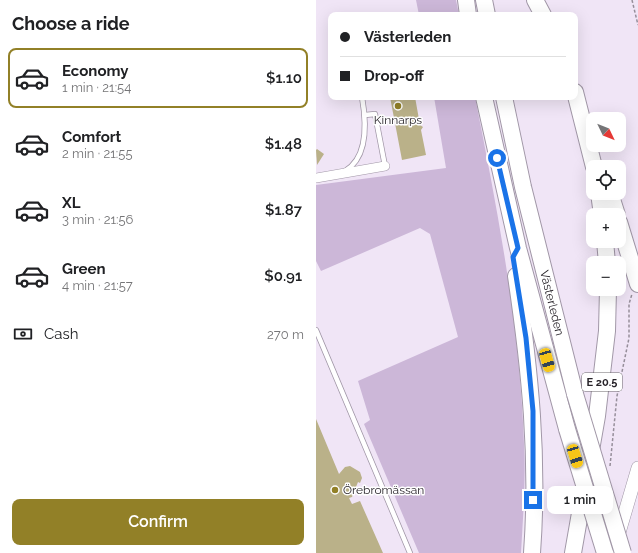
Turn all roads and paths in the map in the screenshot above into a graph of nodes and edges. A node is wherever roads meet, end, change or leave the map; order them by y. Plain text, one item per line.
1 (466, 0) edge
2 (484, 0) edge
3 (535, 0) edge
4 (632, 0) edge
5 (468, 12) edge
6 (486, 12) edge
7 (541, 12) edge
8 (638, 25) edge
9 (362, 100) edge
10 (485, 100) edge
11 (505, 100) edge
12 (577, 100) edge
13 (365, 115) junction
14 (586, 121) edge
15 (592, 160) edge
16 (385, 166) joint
17 (338, 175) junction
18 (316, 178) edge
19 (518, 248) junction
20 (626, 248) edge
21 (636, 287) edge
22 (608, 296) edge
23 (316, 330) edge
24 (612, 459) dead end
25 (638, 468) edge
26 (410, 553) edge
27 (532, 553) edge
28 (572, 553) edge
29 (605, 553) edge
30 (613, 553) edge
31 (623, 553) edge

1 - 5 highway
2 - 6 highway
3 - 7 highway
4 - 8 path
9 - 13 lane
10 - 19 highway, Västerleden
11 - 31 highway, Västerleden, bridge
12 - 14 highway
12 - 15 highway
13 - 16 lane
13 - 17 lane
16 - 17 street
17 - 18 street
19 - 27 highway
19 - 29 highway, Västerleden, bridge
20 - 21 highway
21 - 24 path
22 - 28 highway, E 20.5
23 - 26 lane
25 - 30 main road

